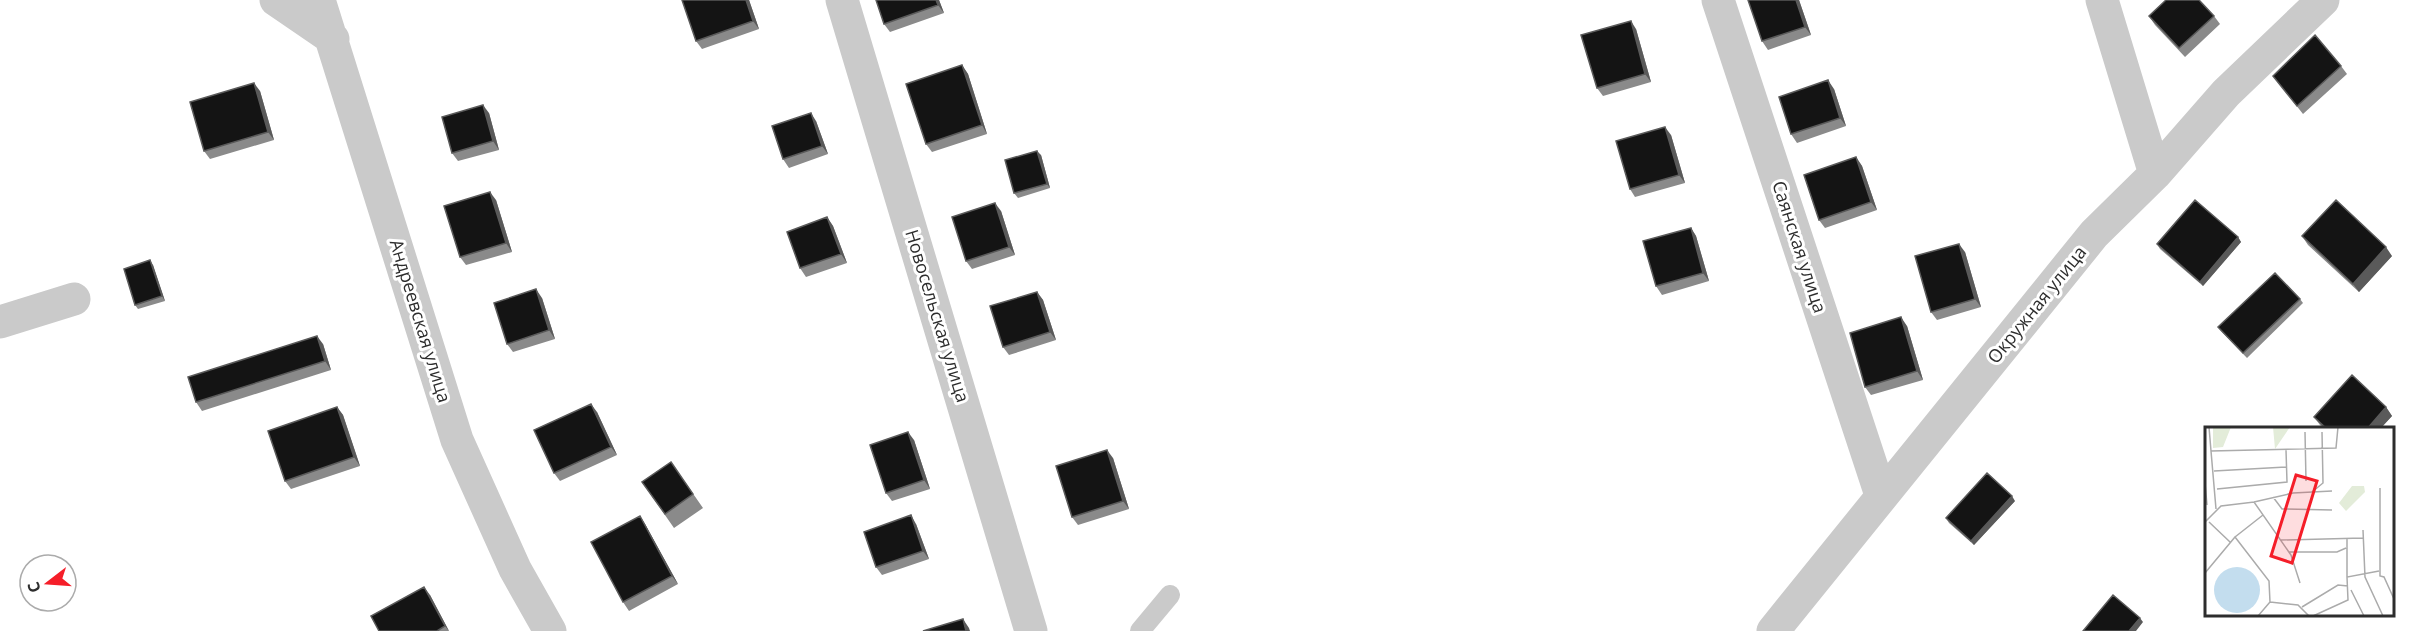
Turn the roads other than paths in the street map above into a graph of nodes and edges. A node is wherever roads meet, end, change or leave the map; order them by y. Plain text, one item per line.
1 (276, 0) edge
2 (320, 0) edge
3 (842, 0) edge
4 (1718, 0) edge
5 (2102, 0) edge
6 (2323, 0) edge
7 (333, 39) junction
8 (2156, 174) junction
9 (74, 298) dead end
10 (0, 322) edge
11 (1881, 495) junction
12 (1170, 595) dead end
13 (550, 631) edge
14 (1031, 631) edge
15 (1140, 631) edge
16 (1773, 631) edge

1 - 7 street
2 - 7 street, Андреевская улица
3 - 14 street, Новосельская улица
4 - 11 street, Саянская улица
5 - 8 street
6 - 8 street, Окружная улица
7 - 13 street, Андреевская улица
8 - 11 street, Окружная улица
9 - 10 street
11 - 16 street, Окружная улица
12 - 15 lane

